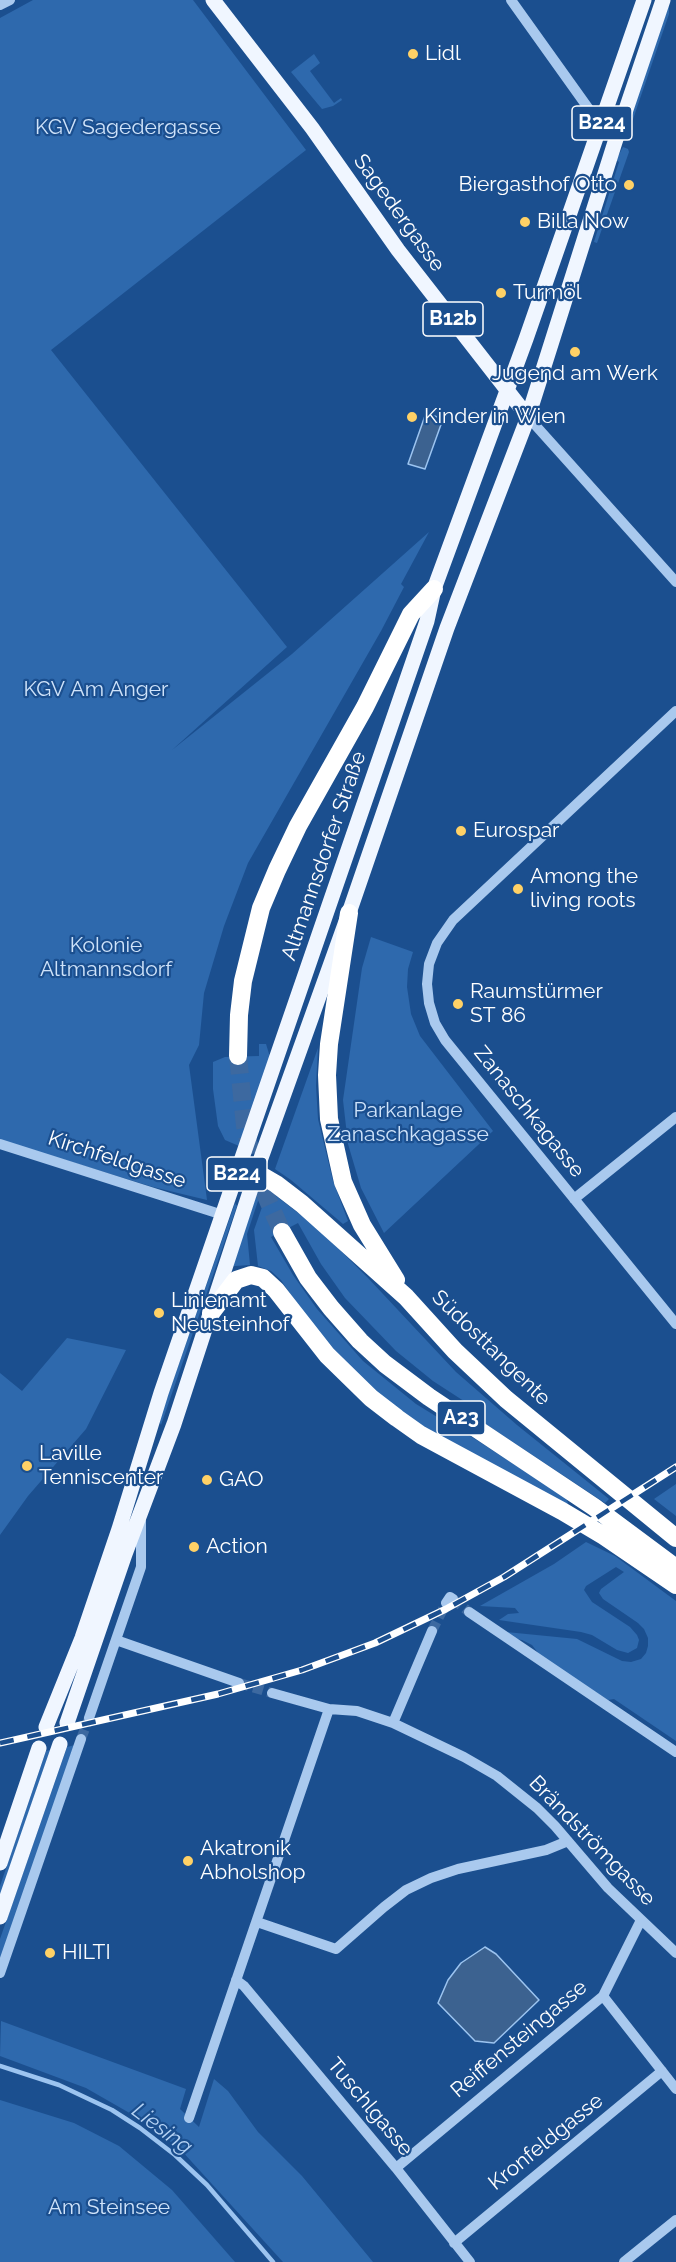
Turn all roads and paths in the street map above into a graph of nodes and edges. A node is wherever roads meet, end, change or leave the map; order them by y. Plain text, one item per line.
1 (10, 0) edge
2 (213, 0) edge
3 (511, 0) edge
4 (644, 0) edge
5 (663, 0) edge
6 (0, 5) edge
7 (601, 126) junction
8 (507, 389) junction
9 (528, 417) junction
10 (676, 582) edge
11 (434, 589) junction
12 (676, 711) edge
13 (349, 913) junction
14 (238, 1056) tunnel mouth
15 (676, 1117) edge
16 (0, 1144) edge
17 (255, 1176) junction
18 (234, 1183) junction
19 (574, 1199) junction
20 (223, 1215) junction
21 (282, 1232) tunnel mouth
22 (406, 1297) junction
23 (210, 1313) junction
24 (676, 1324) edge
25 (141, 1514) junction
26 (676, 1538) edge
27 (676, 1568) edge
28 (676, 1585) edge
29 (470, 1612) tunnel mouth
30 (432, 1631) tunnel mouth
31 (116, 1640) junction
32 (239, 1683) tunnel mouth
33 (272, 1693) tunnel mouth
34 (329, 1709) junction
35 (89, 1718) tunnel mouth
36 (67, 1723) dead end
37 (393, 1723) junction
38 (46, 1727) dead end
39 (81, 1739) tunnel mouth
40 (60, 1744) dead end
41 (39, 1748) dead end
42 (676, 1752) edge
43 (568, 1841) junction
44 (0, 1863) edge
45 (0, 1917) edge
46 (641, 1920) junction
47 (257, 1922) junction
48 (676, 1953) edge
49 (0, 1973) edge
50 (236, 1980) junction
51 (603, 1996) junction
52 (662, 2071) junction
53 (676, 2089) edge
54 (189, 2118) dead end
55 (396, 2168) junction
56 (676, 2220) edge
57 (454, 2242) junction
58 (470, 2262) edge
59 (624, 2262) edge

1 - 6 street
2 - 8 main road, Sagedergasse / B12b
3 - 7 street
4 - 7 main road, Altmannsdorfer Straße / B224
5 - 9 main road, Altmannsdorfer Straße / B224
7 - 8 main road, Altmannsdorfer Straße / B224
8 - 9 main road, Sagedergasse / B12b
8 - 11 main road, Altmannsdorfer Straße / B224
9 - 10 street, Sagedergasse
9 - 13 main road, Altmannsdorfer Straße / B224
11 - 14 highway
11 - 18 main road, Altmannsdorfer Straße / B224
12 - 19 street, Zanaschkagasse
13 - 17 main road, Altmannsdorfer Straße / B224
13 - 22 highway
15 - 19 street
16 - 20 street, Kirchfeldgasse
17 - 18 highway
17 - 22 highway, Südosttangente / A23
17 - 23 main road, Altmannsdorfer Straße / B224
18 - 20 main road, Altmannsdorfer Straße / B224
19 - 24 street, Zanaschkagasse
20 - 38 main road, Altmannsdorfer Straße / B224
21 - 27 highway, A23
22 - 26 highway, Südosttangente / A23
23 - 25 main road, Altmannsdorfer Straße / B224
23 - 28 highway
25 - 31 street, Altmannsdorfer Straße
25 - 36 main road, Altmannsdorfer Straße / B224
29 - 42 street
30 - 37 street
31 - 32 street
31 - 35 street, Altmannsdorfer Straße
33 - 34 street, Brändströmgasse
34 - 37 street, Brändströmgasse
34 - 47 street
37 - 43 street, Brändströmgasse
39 - 49 street
40 - 45 main road
41 - 44 main road
43 - 46 street, Brändströmgasse
43 - 47 street
46 - 48 street, Brändströmgasse
46 - 51 street, Reiffensteingasse
47 - 50 street
50 - 54 street
50 - 55 street, Tuschlgasse
51 - 52 street
51 - 55 street, Reiffensteingasse
52 - 53 street
52 - 57 street, Kronfeldgasse
55 - 57 street, Tuschlgasse
56 - 59 street
57 - 58 street, Tuschlgasse

